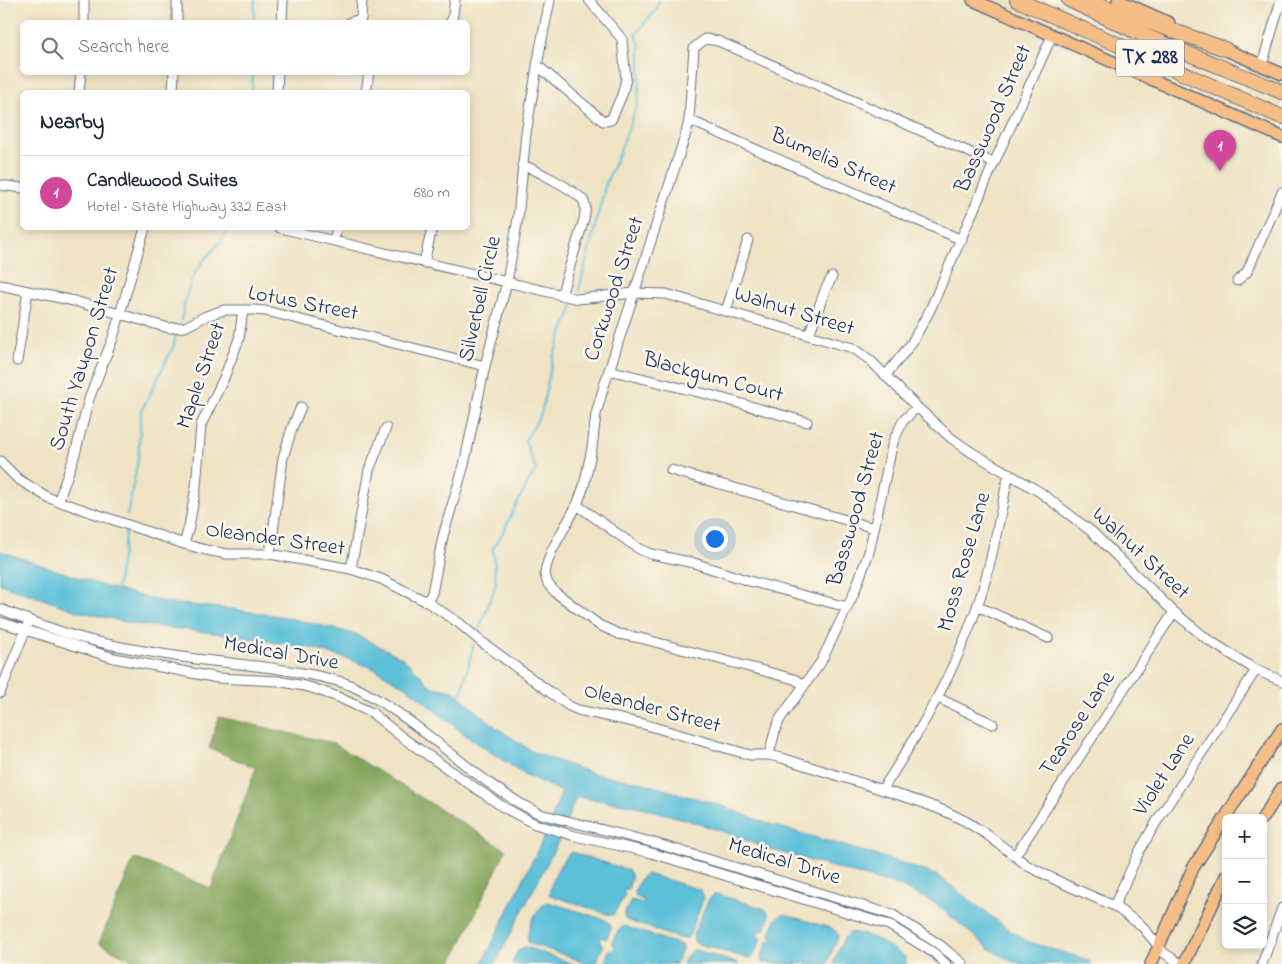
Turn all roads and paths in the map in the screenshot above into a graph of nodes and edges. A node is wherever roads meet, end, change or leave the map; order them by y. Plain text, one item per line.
1 (84, 0) edge
2 (177, 0) edge
3 (283, 0) edge
4 (362, 0) edge
5 (455, 0) edge
6 (550, 0) edge
7 (589, 0) edge
8 (972, 0) edge
9 (1017, 0) edge
10 (1069, 0) edge
11 (1085, 0) edge
12 (1118, 0) edge
13 (1280, 0) edge
14 (84, 20) edge
15 (177, 20) edge
16 (282, 20) edge
17 (357, 20) edge
18 (452, 20) edge
19 (1052, 36) junction
20 (1224, 49) junction
21 (537, 65) junction
22 (1262, 65) junction
23 (1282, 74) edge
24 (81, 75) edge
25 (174, 75) edge
26 (278, 75) edge
27 (369, 75) edge
28 (79, 90) edge
29 (173, 90) edge
30 (277, 90) edge
31 (366, 90) edge
32 (1282, 92) edge
33 (1282, 117) edge
34 (689, 120) junction
35 (1282, 137) edge
36 (994, 163) junction
37 (522, 165) junction
38 (0, 185) edge
39 (20, 188) edge
40 (1282, 192) edge
41 (144, 230) edge
42 (289, 230) edge
43 (336, 230) edge
44 (432, 230) edge
45 (334, 240) junction
46 (748, 240) dead end
47 (962, 240) junction
48 (424, 263) junction
49 (832, 277) dead end
50 (1237, 281) dead end
51 (507, 282) junction
52 (0, 285) edge
53 (28, 291) junction
54 (635, 293) junction
55 (561, 296) junction
56 (243, 310) junction
57 (726, 311) junction
58 (119, 314) junction
59 (809, 335) junction
60 (17, 361) dead end
61 (485, 366) junction
62 (609, 370) junction
63 (886, 375) junction
64 (301, 407) dead end
65 (917, 407) junction
66 (807, 422) dead end
67 (386, 428) dead end
68 (0, 461) edge
69 (671, 470) dead end
70 (1009, 474) junction
71 (58, 502) junction
72 (577, 505) junction
73 (874, 528) junction
74 (184, 544) junction
75 (270, 554) junction
76 (351, 569) junction
77 (427, 602) junction
78 (977, 606) junction
79 (847, 607) junction
80 (0, 609) edge
81 (1174, 612) junction
82 (30, 620) junction
83 (0, 622) edge
84 (25, 630) junction
85 (1048, 638) dead end
86 (1256, 670) junction
87 (1282, 681) edge
88 (804, 685) junction
89 (0, 693) edge
90 (938, 698) junction
91 (993, 724) dead end
92 (1282, 729) edge
93 (769, 755) junction
94 (1282, 788) edge
95 (882, 790) junction
96 (1265, 814) edge
97 (580, 825) junction
98 (578, 837) junction
99 (1015, 856) junction
100 (1222, 884) edge
101 (1114, 906) junction
102 (1282, 908) edge
103 (1159, 947) junction
104 (946, 964) edge
105 (963, 964) edge
106 (1151, 964) edge
107 (1182, 964) edge
108 (1262, 964) edge

1 - 14 street
2 - 15 street
3 - 16 street
4 - 17 street
5 - 18 street
6 - 21 street, Silverbell Circle
7 - 21 street
8 - 19 main road
9 - 33 highway, TX 288
10 - 32 highway, TX 288
11 - 20 highway
12 - 20 main road
13 - 22 street
19 - 35 main road
19 - 36 street, Basswood Street
20 - 22 main road
21 - 37 street, Silverbell Circle
22 - 23 main road
24 - 28 street
25 - 29 street
26 - 30 street
27 - 31 street
34 - 36 street, Corkwood Street
34 - 47 street, Bumelia Street
34 - 54 street, Corkwood Street
36 - 47 street, Basswood Street
37 - 51 street, Silverbell Circle
37 - 55 street
38 - 39 street
40 - 50 street
41 - 58 street, South Yaupon Street
42 - 45 street, Walnut Street
43 - 45 street
44 - 48 street
45 - 48 street, Walnut Street
46 - 57 street
47 - 63 street, Basswood Street
48 - 51 street, Walnut Street
49 - 59 street
51 - 55 street, Walnut Street
51 - 61 street, Silverbell Circle
52 - 53 street, Lotus Street
53 - 58 street, Lotus Street
53 - 60 street
54 - 55 street, Walnut Street
54 - 57 street, Walnut Street
54 - 62 street, Corkwood Street
56 - 58 street, Lotus Street
56 - 61 street, Lotus Street
56 - 74 street, Maple Street
57 - 59 street, Walnut Street
58 - 71 street, South Yaupon Street
59 - 63 street, Walnut Street
61 - 77 street, Silverbell Circle
62 - 66 street, Blackgum Court
62 - 72 street, Corkwood Street
63 - 65 street, Walnut Street
64 - 75 street
65 - 70 street, Walnut Street
65 - 73 street, Basswood Street
67 - 76 street
68 - 71 street, Oleander Street
69 - 73 street
70 - 78 street, Moss Rose Lane
70 - 81 street, Walnut Street
71 - 74 street, Oleander Street
72 - 79 street
72 - 88 street, Corkwood Street
73 - 79 street, Basswood Street
74 - 75 street, Oleander Street
75 - 76 street, Oleander Street
76 - 77 street, Oleander Street
77 - 93 street, Oleander Street
78 - 85 street
78 - 90 street, Moss Rose Lane
79 - 88 street, Basswood Street
80 - 82 street, Medical Drive
81 - 86 street, Walnut Street
81 - 99 street, Tearose Lane
82 - 84 street
82 - 97 street, Medical Drive
83 - 84 street, Medical Drive
84 - 89 street
84 - 98 street, Medical Drive
86 - 87 street, Walnut Street
86 - 101 street, Violet Lane
88 - 93 street, Basswood Street
90 - 91 street
90 - 95 street, Moss Rose Lane
92 - 103 main road
93 - 95 street, Oleander Street
94 - 96 main road
95 - 99 street, Oleander Street
97 - 98 street
97 - 105 street, Medical Drive
98 - 104 street, Medical Drive
99 - 101 street, Oleander Street
100 - 107 main road
101 - 103 street, Oleander Street
102 - 108 street
103 - 106 main road
103 - 107 street, Oleander Street

